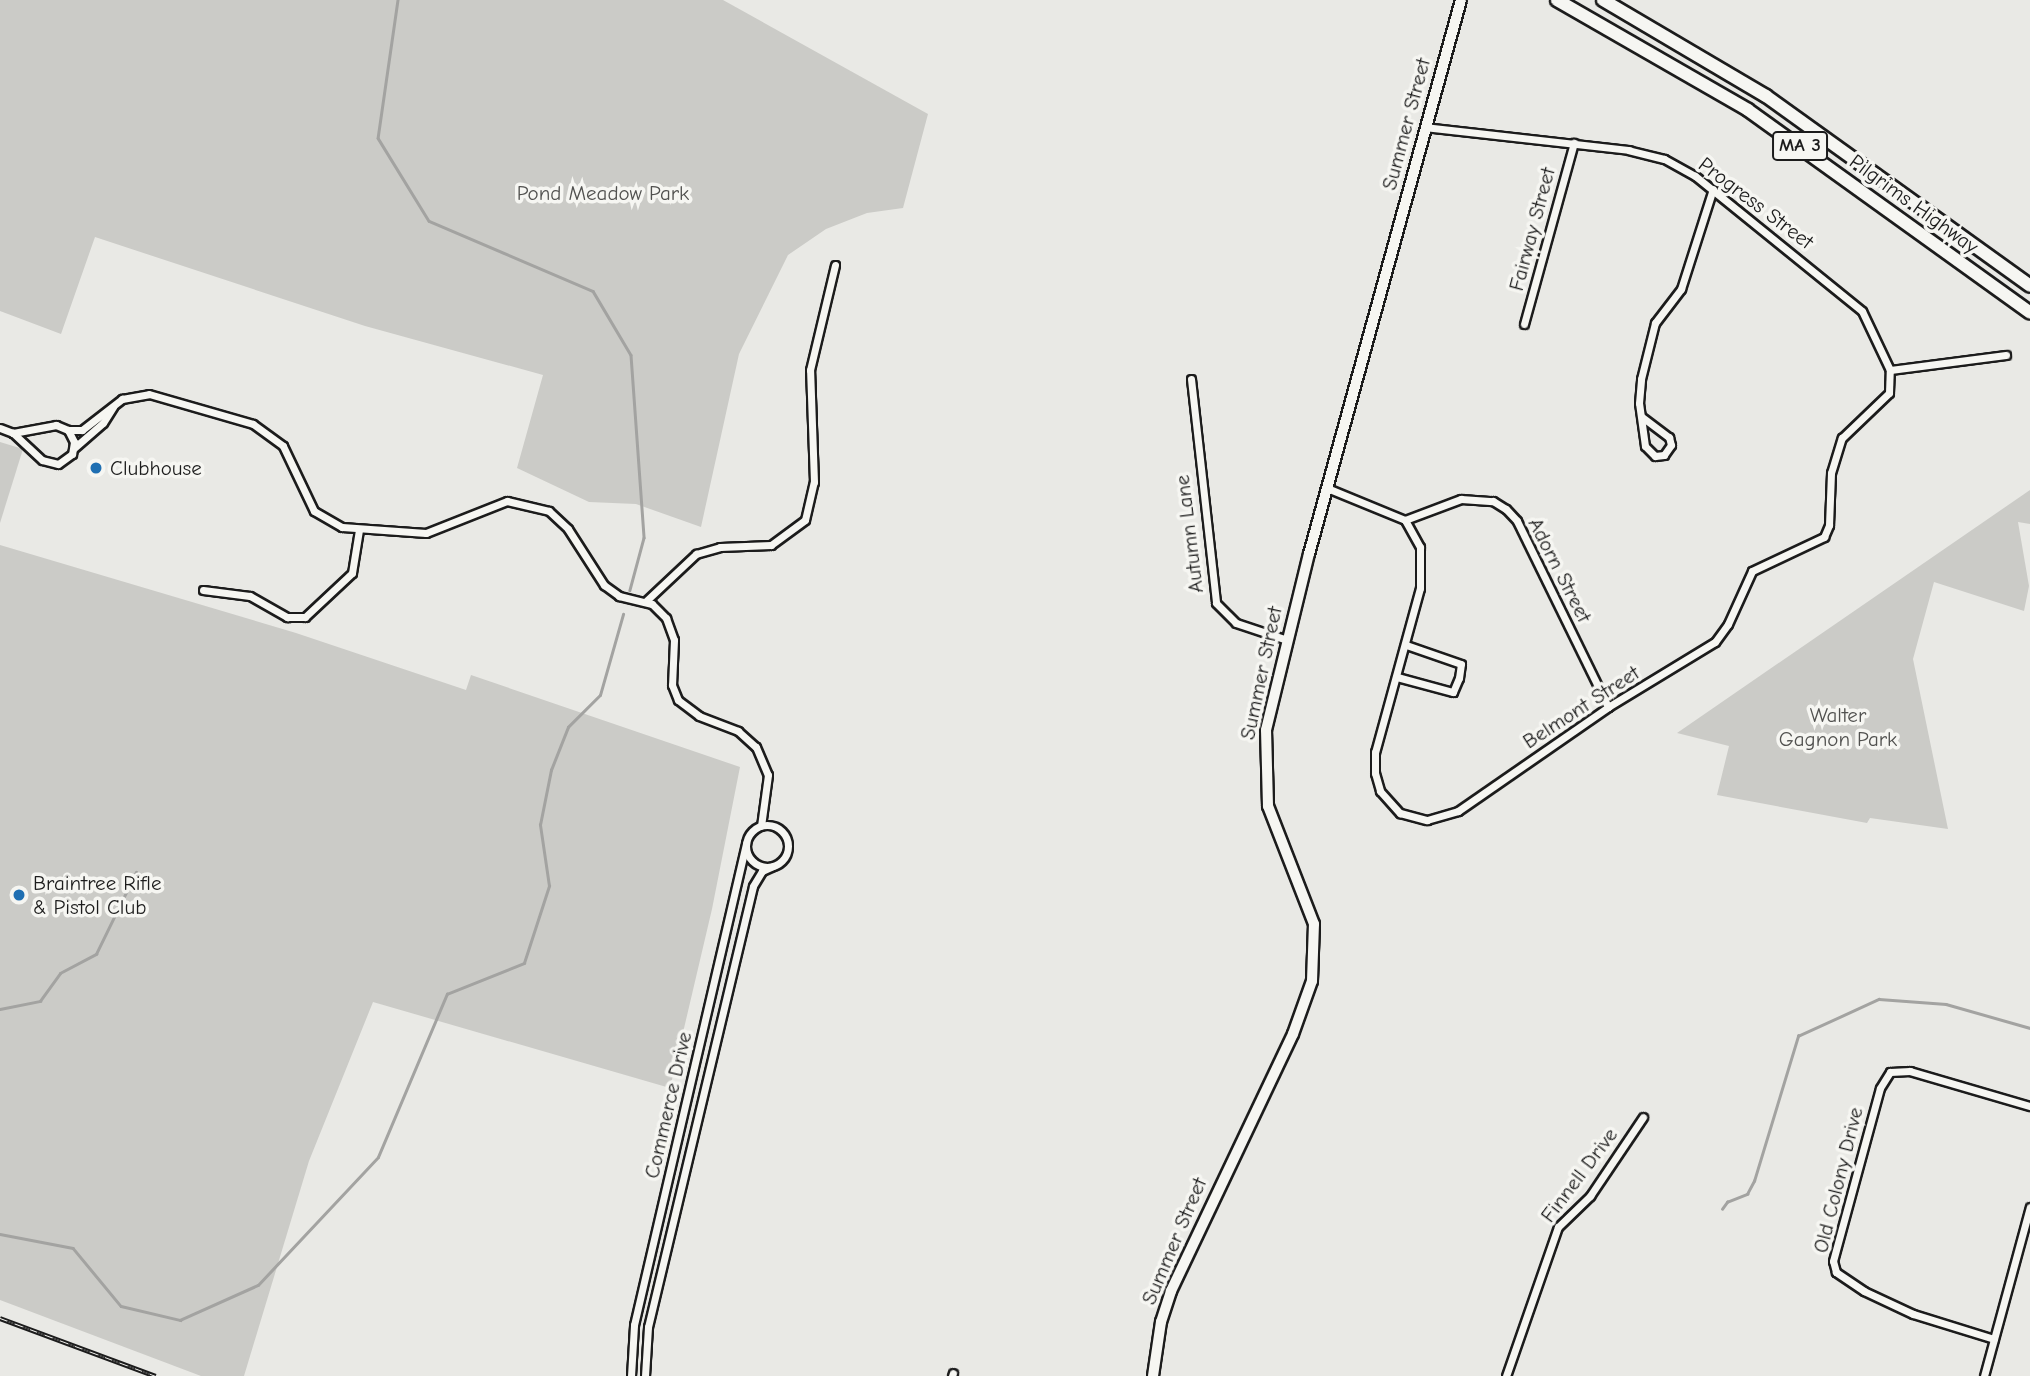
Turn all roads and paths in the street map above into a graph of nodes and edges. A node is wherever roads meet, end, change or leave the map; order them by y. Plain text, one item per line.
1 (1461, 0) edge
2 (1557, 0) edge
3 (1603, 0) edge
4 (1425, 127) junction
5 (1574, 143) junction
6 (1713, 189) junction
7 (835, 265) dead end
8 (2030, 286) edge
9 (2030, 313) edge
10 (1524, 324) dead end
11 (2006, 355) dead end
12 (1890, 370) junction
13 (1191, 379) dead end
14 (113, 406) junction
15 (1642, 417) junction
16 (0, 428) edge
17 (68, 430) junction
18 (13, 433) junction
19 (74, 448) junction
20 (1327, 488) junction
21 (1405, 520) junction
22 (359, 530) junction
23 (202, 590) dead end
24 (646, 601) junction
25 (1287, 639) junction
26 (1406, 645) junction
27 (1397, 677) junction
28 (1608, 707) junction
29 (761, 825) junction
30 (746, 843) junction
31 (773, 866) junction
32 (2030, 1106) edge
33 (1643, 1117) dead end
34 (2030, 1207) edge
35 (1994, 1339) junction
36 (631, 1376) edge
37 (645, 1376) edge
38 (1153, 1376) edge
39 (1506, 1376) edge
40 (1984, 1376) edge

1 - 4 street, Summer Street
2 - 9 highway, Pilgrims Highway / MA 3
3 - 8 highway, Pilgrims Highway / MA 3
4 - 5 street, Progress Street
4 - 20 street, Summer Street
5 - 6 street, Progress Street
5 - 10 street, Fairway Street
6 - 12 street, Progress Street
6 - 15 street
7 - 24 street
11 - 12 street
12 - 28 street, Belmont Street
13 - 25 street, Autumn Lane
14 - 17 street
14 - 19 street
14 - 22 street
15 - 15 street
16 - 18 street
17 - 18 street
17 - 19 street
18 - 19 street
20 - 21 street
20 - 25 street, Summer Street
21 - 26 street, Belmont Street
21 - 28 street, Adorn Street
22 - 23 street
22 - 24 street
24 - 29 street
25 - 38 street, Summer Street
26 - 27 street, Belmont Street
26 - 27 street
27 - 28 street, Belmont Street
29 - 30 street
29 - 31 street
30 - 31 street
30 - 36 street, Commerce Drive
31 - 37 street, Commerce Drive
32 - 35 street, Old Colony Drive
33 - 39 street, Finnell Drive
34 - 35 street
35 - 40 street

